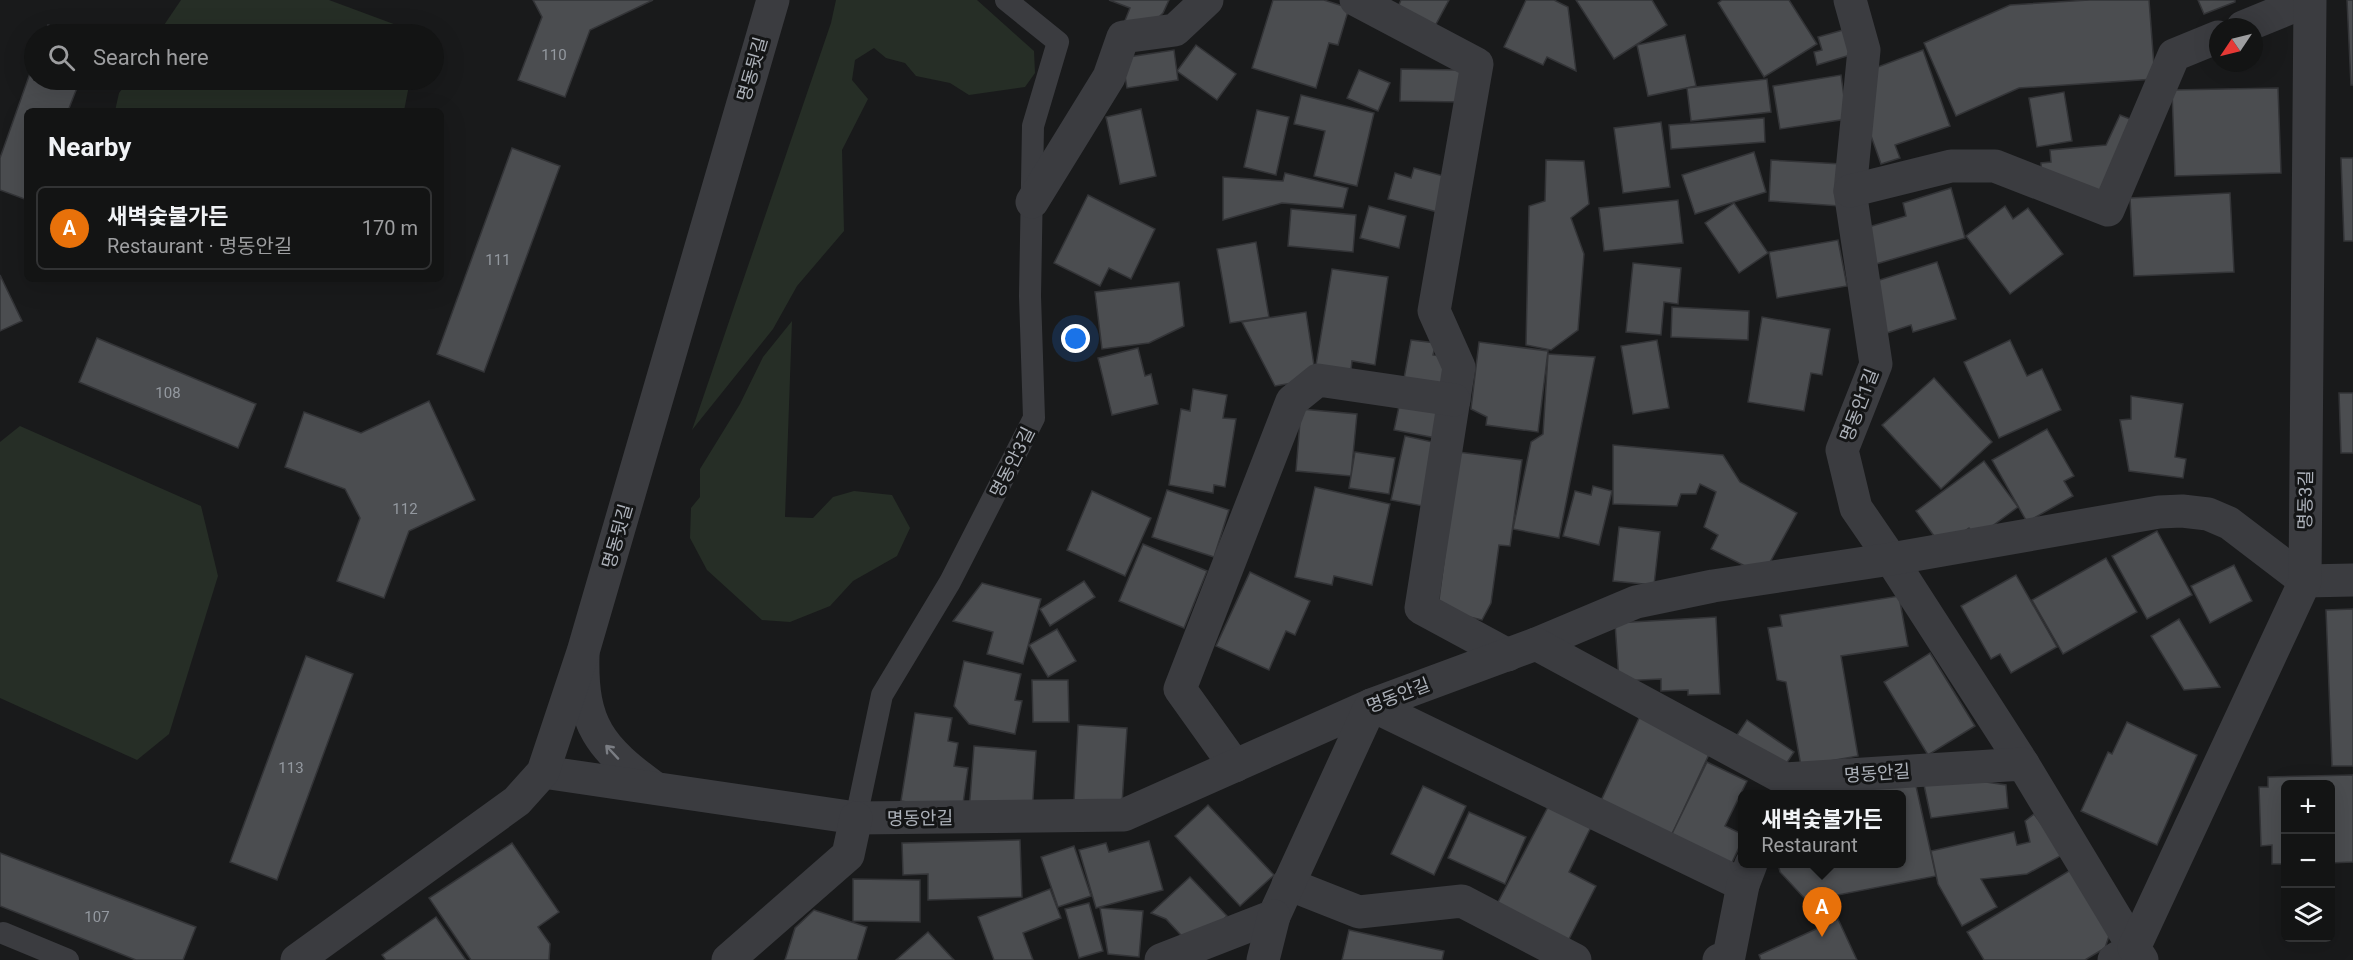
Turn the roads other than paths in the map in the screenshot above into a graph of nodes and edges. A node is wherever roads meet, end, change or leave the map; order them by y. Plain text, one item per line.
1 (772, 0) edge
2 (1005, 0) edge
3 (1207, 0) edge
4 (1356, 0) edge
5 (1850, 0) edge
6 (2309, 0) edge
7 (2263, 19) edge
8 (2209, 42) edge
9 (1850, 191) junction
10 (1032, 202) junction
11 (1454, 400) junction
12 (1891, 559) junction
13 (2353, 580) edge
14 (2305, 581) junction
15 (1522, 650) junction
16 (583, 652) junction
17 (1371, 705) junction
18 (2023, 764) junction
19 (1235, 766) junction
20 (543, 772) junction
21 (1782, 787) edge
22 (657, 789) junction
23 (856, 818) junction
24 (1747, 874) edge
25 (1288, 884) junction
26 (1274, 916) junction
27 (3, 933) dead end
28 (2130, 956) edge
29 (68, 960) edge
30 (297, 960) edge
31 (728, 960) edge
32 (1161, 960) edge
33 (1263, 960) edge
34 (1575, 960) edge
35 (1719, 960) edge

1 - 16 street, 명동뒷길
2 - 10 lane, 명동안3길
3 - 10 street
4 - 11 street
5 - 9 street, 명동안1길
6 - 7 street
6 - 14 street, 명동3길
8 - 9 street
9 - 12 street, 명동안1길
10 - 23 lane, 명동안3길
11 - 15 street
11 - 19 street
12 - 14 street
12 - 15 street
12 - 18 street, 명동안1길
13 - 14 street
14 - 28 street, 명동3길
15 - 17 street, 명동안길
15 - 21 street, 명동안길
16 - 20 street, 명동뒷길
22 -> 16 street
17 - 19 street, 명동안길
17 - 24 street
17 - 25 street
18 - 21 street, 명동안길
18 - 28 street
19 - 23 street, 명동안길
20 - 22 street, 명동안길
20 - 30 street, 명동뒷길
22 - 23 street, 명동안길
23 - 31 street
24 - 35 street
25 - 26 street
25 - 34 street
26 - 32 street
26 - 33 street
27 - 29 lane

